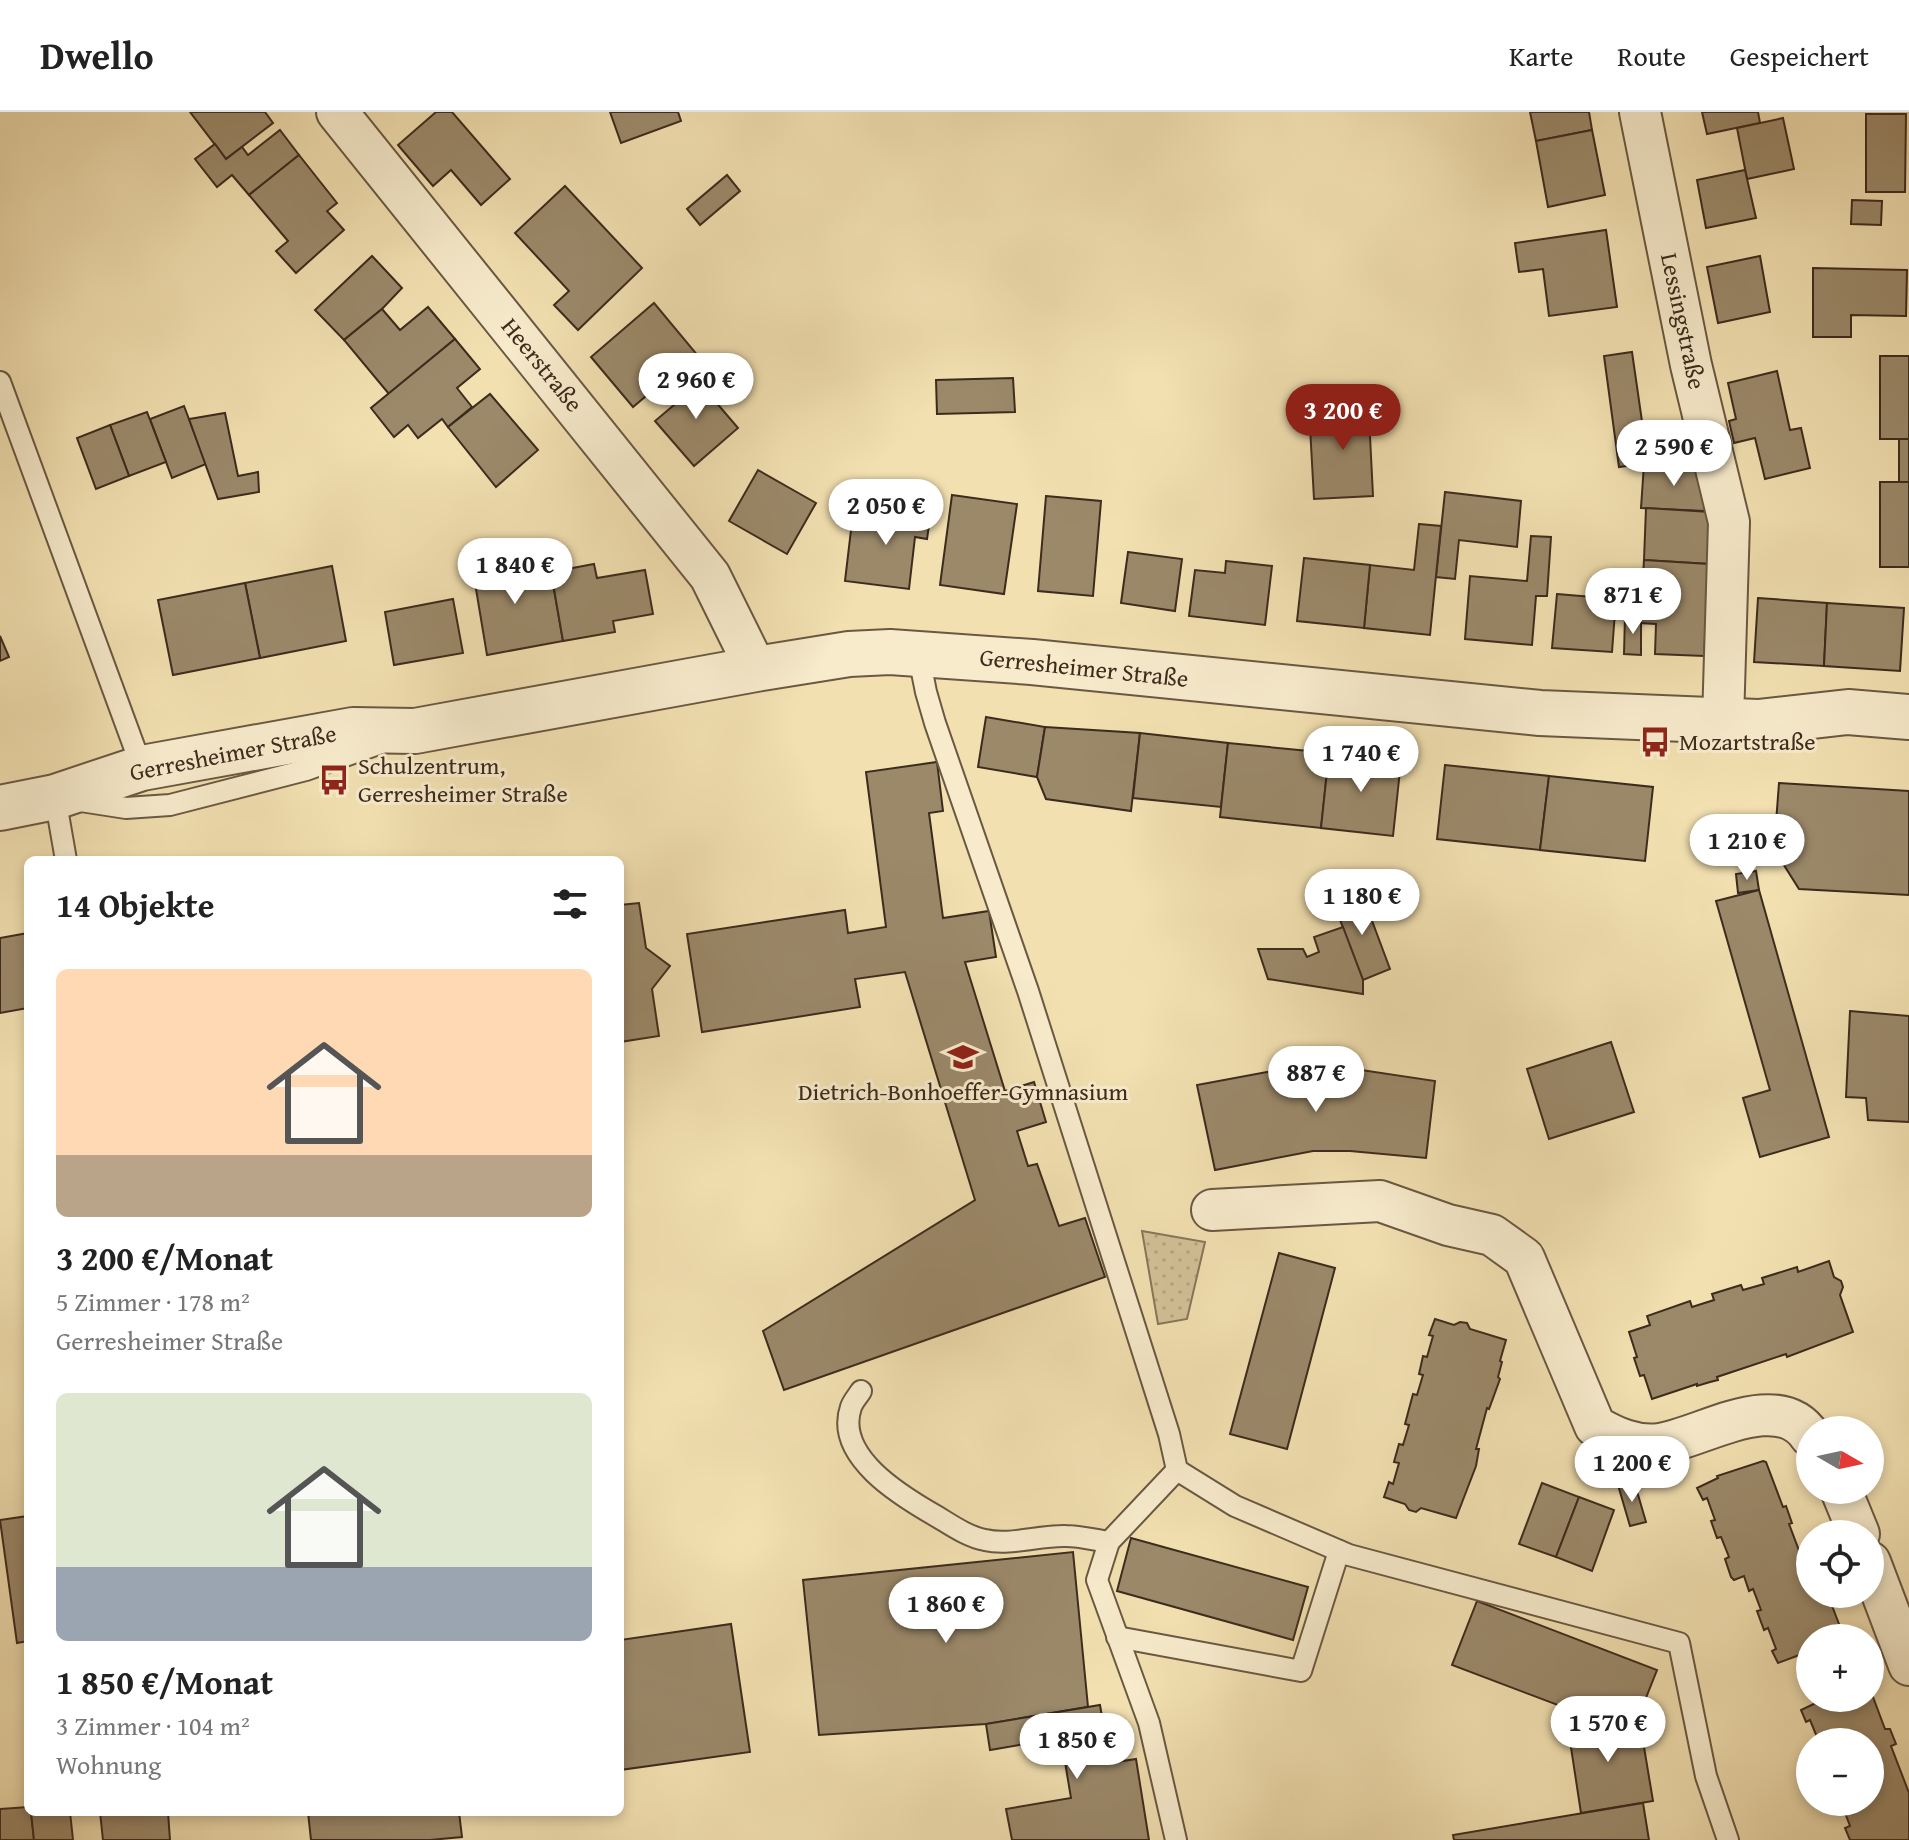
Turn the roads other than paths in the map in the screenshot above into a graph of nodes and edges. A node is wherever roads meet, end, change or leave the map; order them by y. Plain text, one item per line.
1 (337, 112) edge
2 (1640, 112) edge
3 (0, 382) edge
4 (918, 652) junction
5 (756, 669) junction
6 (1909, 717) edge
7 (1740, 722) junction
8 (415, 731) junction
9 (1909, 743) edge
10 (142, 768) junction
11 (55, 797) junction
12 (0, 808) edge
13 (65, 856) edge
14 (1212, 1210) dead end
15 (861, 1391) dead end
16 (1796, 1424) edge
17 (1177, 1470) junction
18 (1109, 1542) junction
19 (1339, 1551) junction
20 (1884, 1599) edge
21 (1117, 1637) junction
22 (1909, 1665) edge
23 (1176, 1840) edge
24 (1728, 1840) edge

1 - 5 street, Heerstraße
2 - 7 street, Lessingstraße
3 - 10 lane
4 - 5 street, Gerresheimer Straße
4 - 7 street, Gerresheimer Straße
4 - 17 lane
5 - 8 street, Gerresheimer Straße
6 - 7 street, Gerresheimer Straße
7 - 9 street, Gerresheimer Straße
8 - 10 street, Gerresheimer Straße
8 - 11 lane, Gerresheimer Straße
10 - 11 street, Gerresheimer Straße
11 - 12 street, Gerresheimer Straße
11 - 13 lane
14 - 16 street
15 - 18 lane
17 - 18 lane
17 - 19 lane
18 - 21 lane
19 - 21 lane
19 - 24 lane
20 - 22 street
21 - 23 lane

